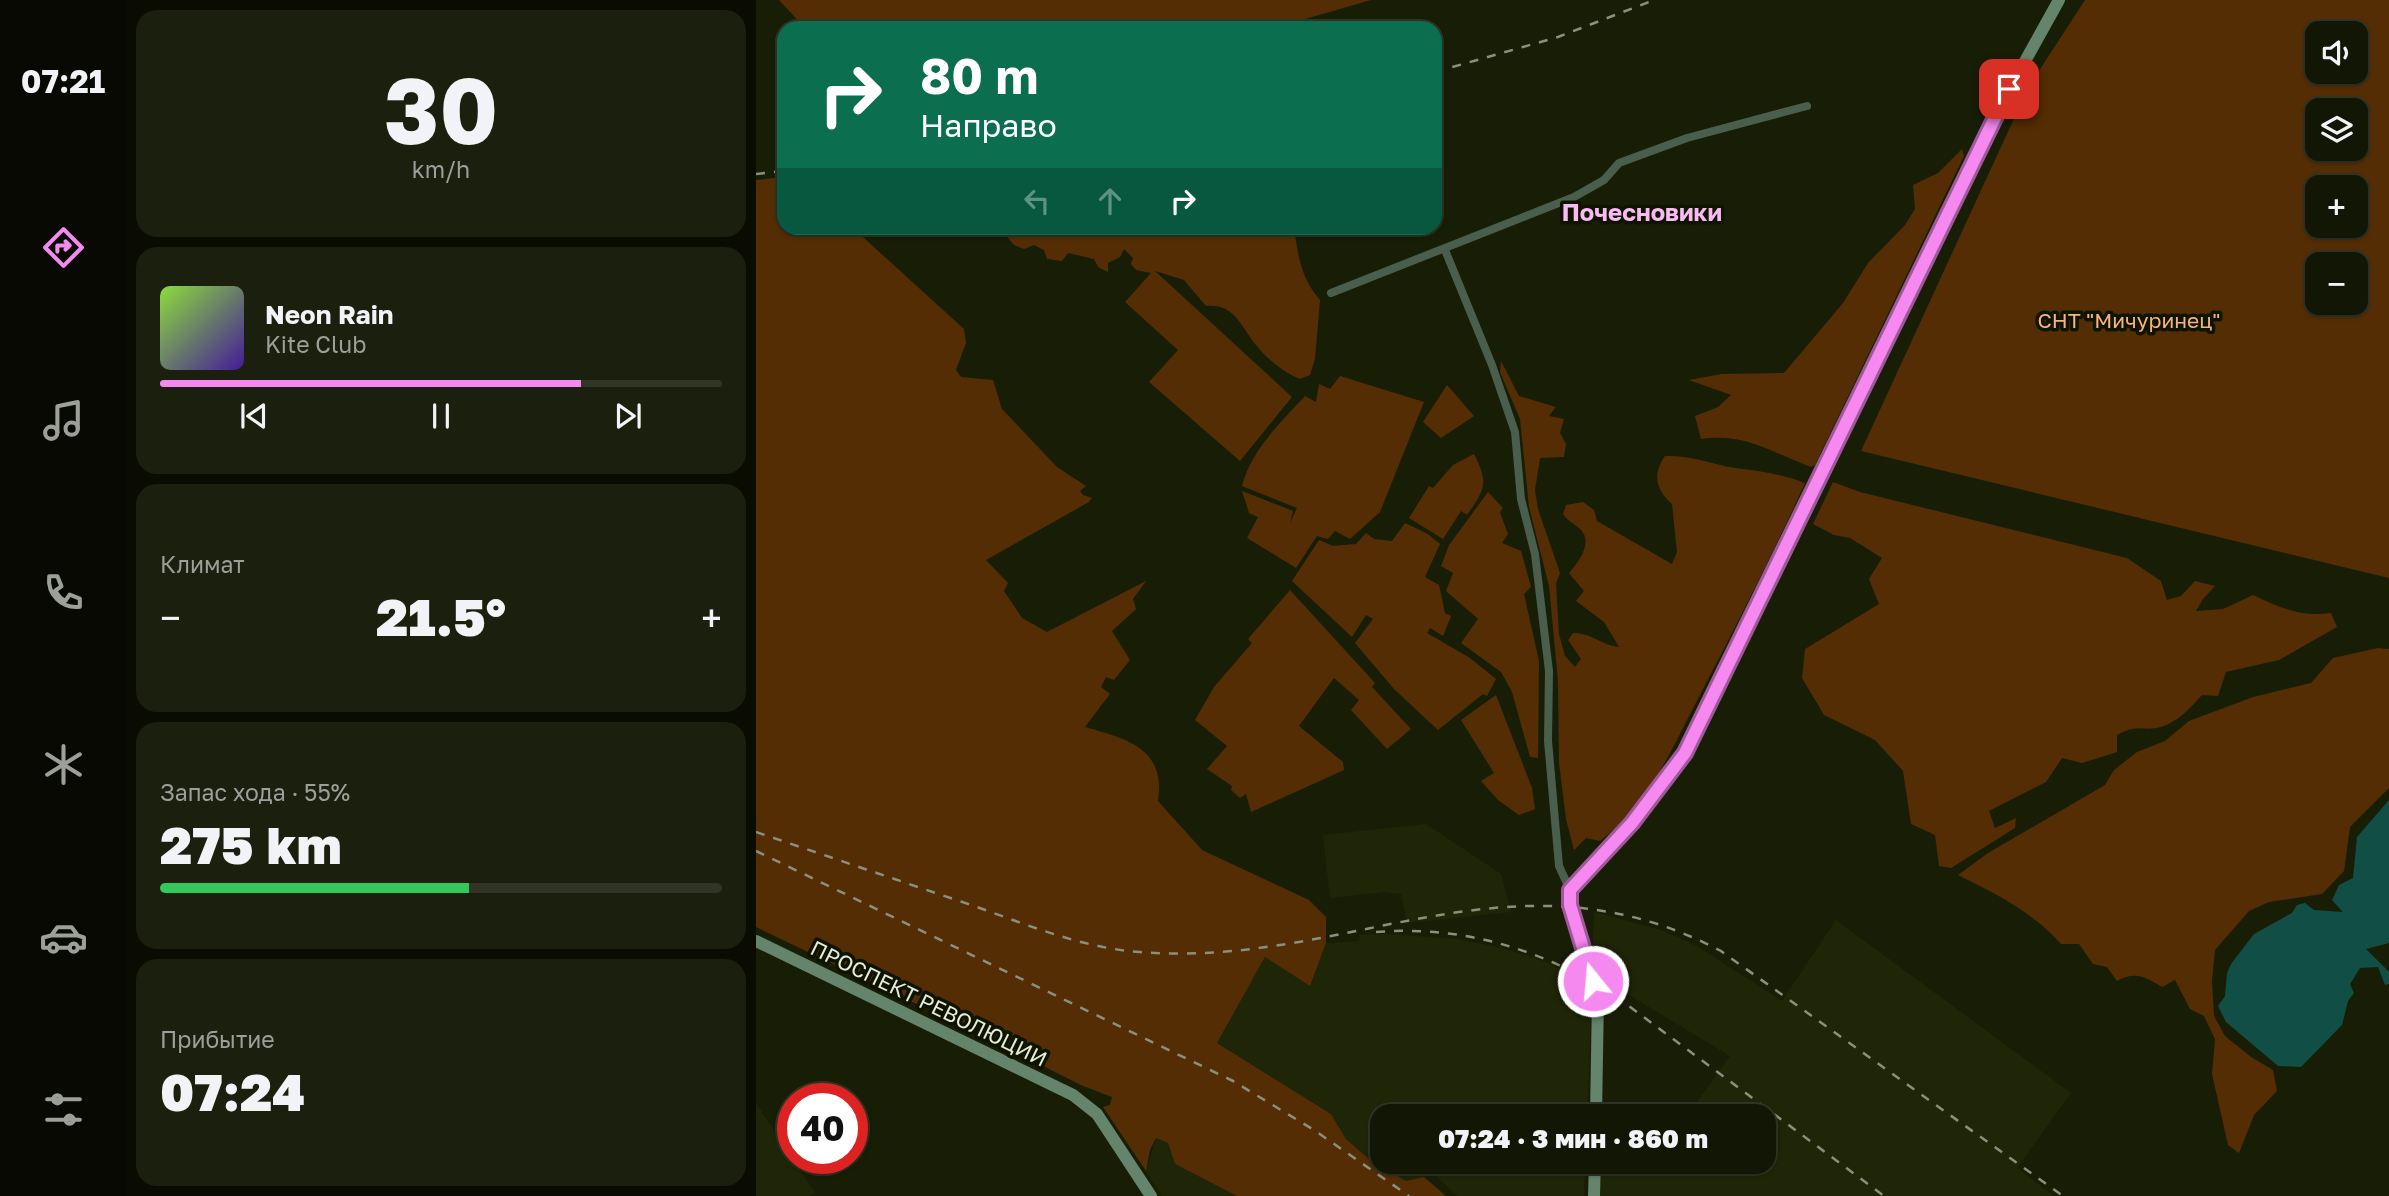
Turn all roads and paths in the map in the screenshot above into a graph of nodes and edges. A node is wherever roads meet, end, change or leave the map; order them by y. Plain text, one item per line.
1 (2059, 0) edge
2 (1807, 106) dead end
3 (1446, 250) junction
4 (1331, 293) dead end
5 (1570, 890) junction
6 (756, 941) edge
7 (1597, 1104) edge
8 (1595, 1174) edge
9 (1151, 1196) edge
10 (1594, 1196) edge

1 - 5 street
2 - 3 street
3 - 4 street
3 - 5 street
5 - 7 street
6 - 9 street, ПРОСПЕКТ РЕВОЛЮЦИИ
8 - 10 street

